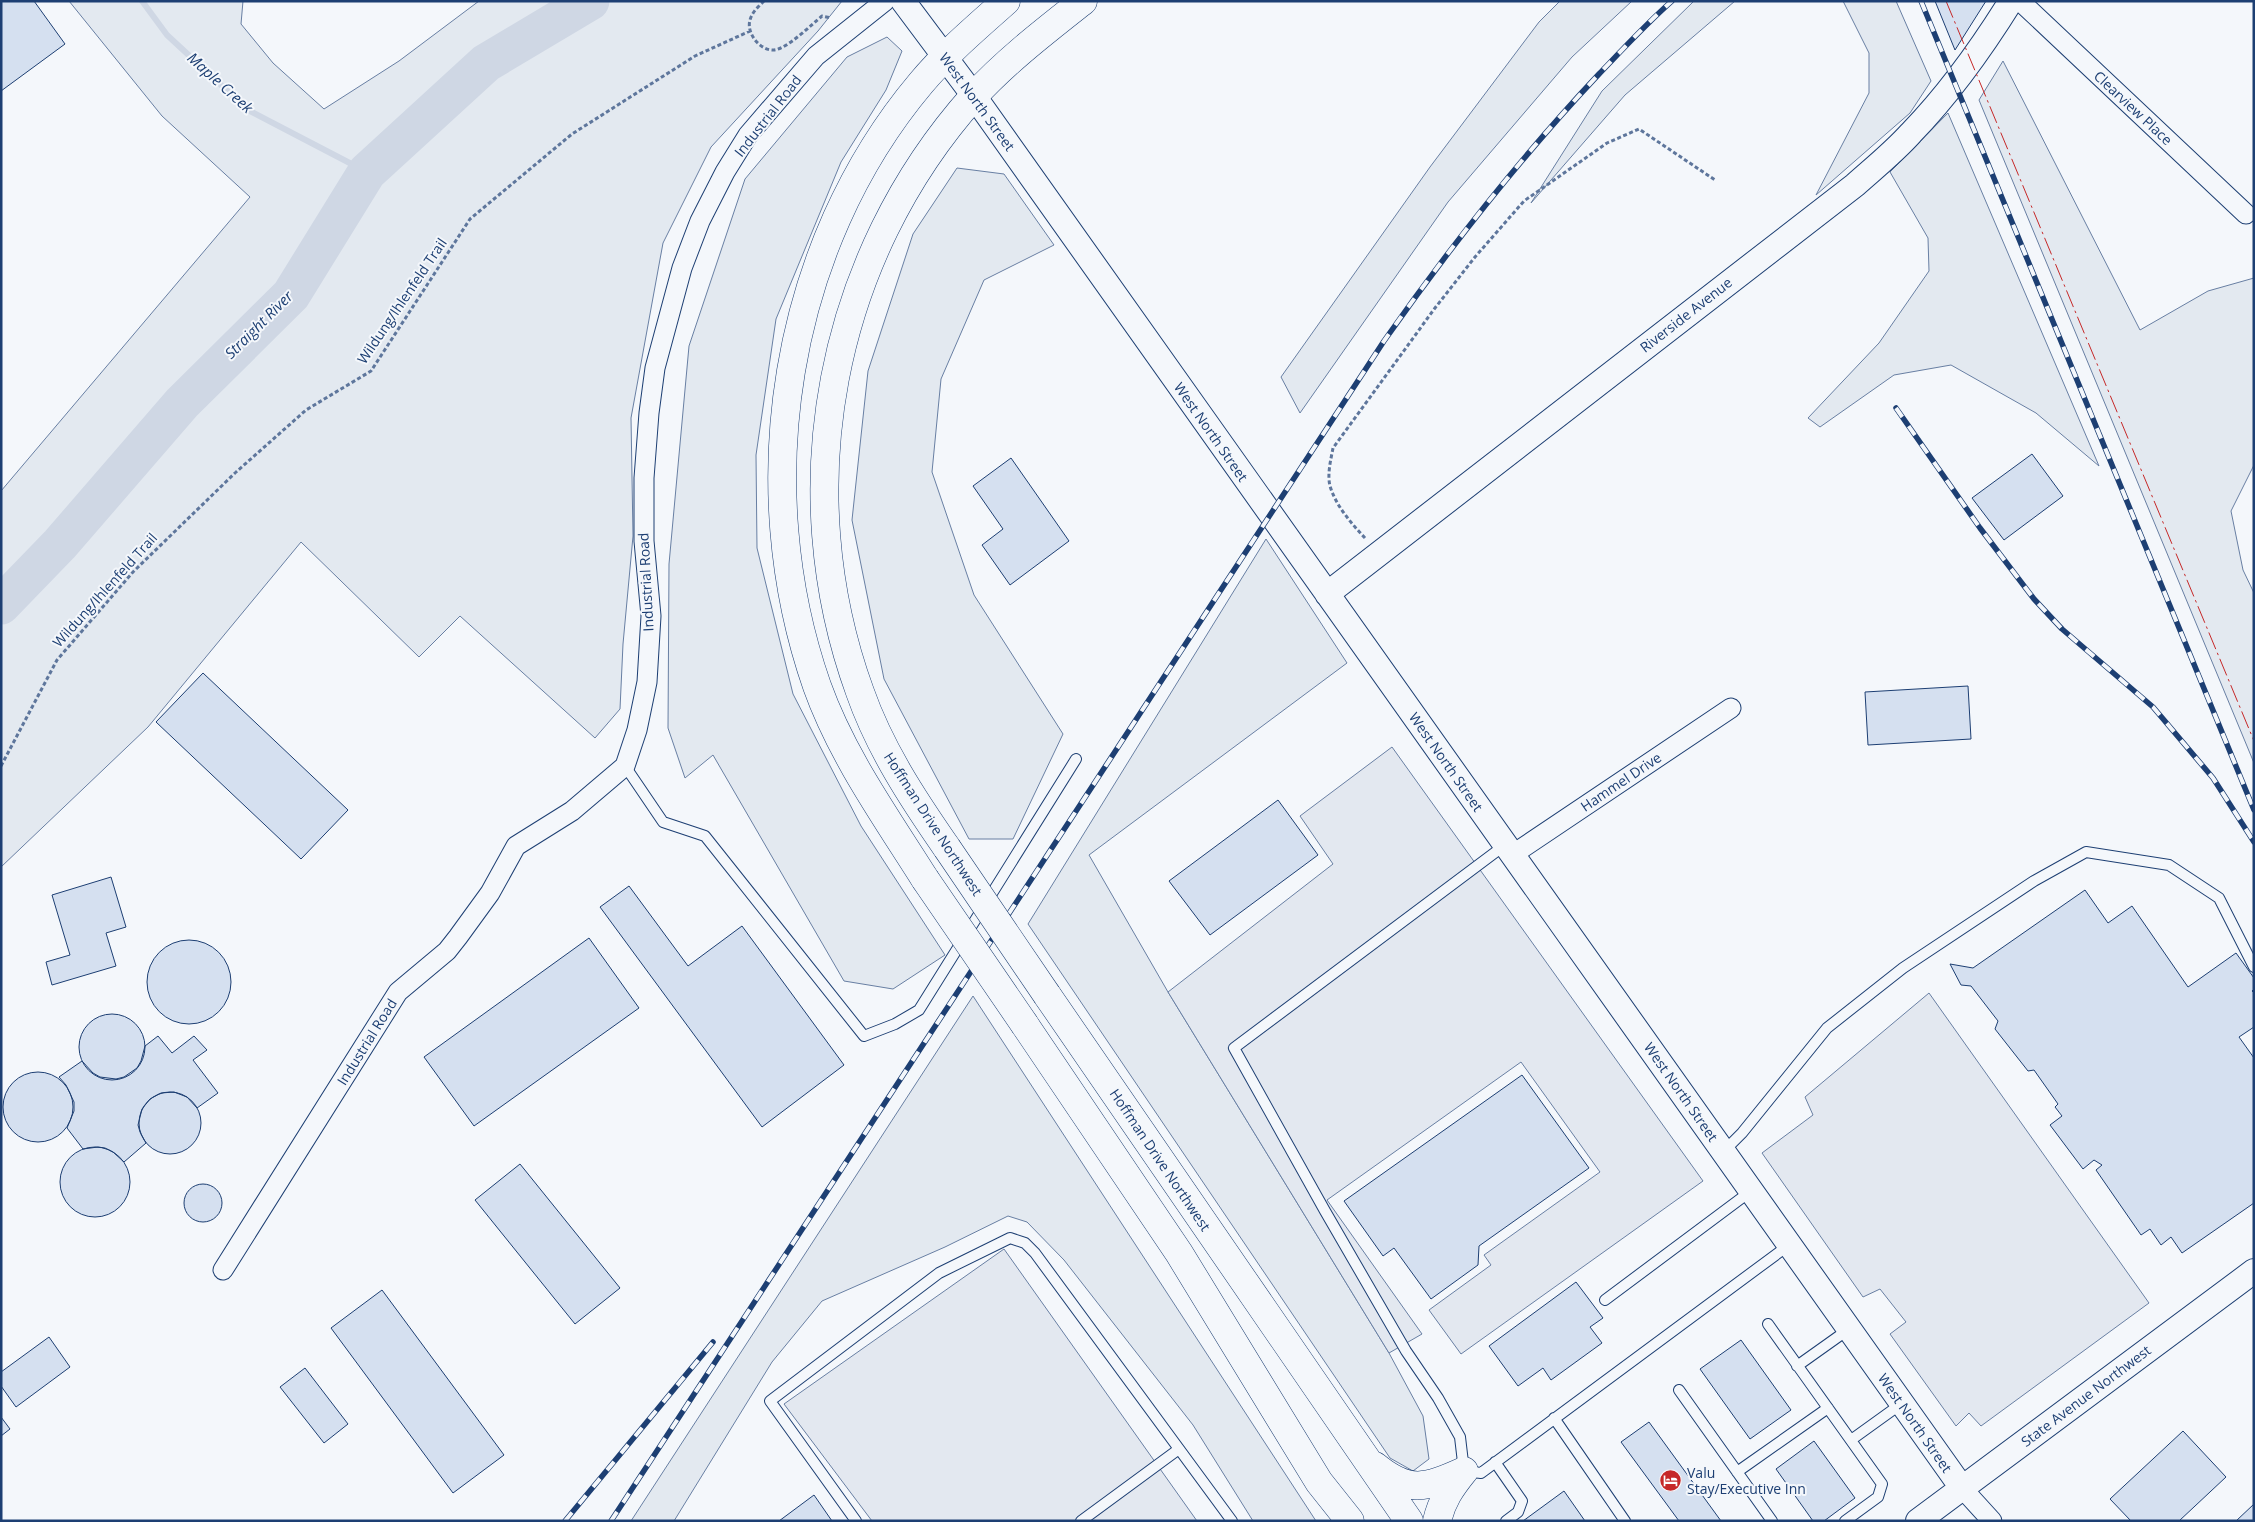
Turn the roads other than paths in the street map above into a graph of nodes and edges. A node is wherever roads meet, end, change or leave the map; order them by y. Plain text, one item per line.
1 (885, 1) edge
2 (904, 1) edge
3 (1006, 1) edge
4 (1083, 1) edge
5 (2011, 1) edge
6 (2020, 1) edge
7 (945, 58) junction
8 (974, 96) junction
9 (2246, 214) dead end
10 (1327, 594) junction
11 (1731, 708) dead end
12 (1076, 758) dead end
13 (625, 766) junction
14 (1508, 850) junction
15 (2254, 967) edge
16 (1723, 1152) junction
17 (1751, 1190) junction
18 (1789, 1245) junction
19 (224, 1270) dead end
20 (2254, 1271) edge
21 (1605, 1300) dead end
22 (1768, 1324) dead end
23 (1849, 1329) junction
24 (1798, 1366) junction
25 (1679, 1390) dead end
26 (1902, 1404) junction
27 (1828, 1408) junction
28 (1554, 1418) junction
29 (1851, 1440) junction
30 (1179, 1449) junction
31 (1362, 1456) junction
32 (1496, 1462) junction
33 (1464, 1471) junction
34 (1737, 1472) junction
35 (1319, 1482) junction
36 (1962, 1488) junction
37 (856, 1521) edge
38 (1081, 1521) edge
39 (1232, 1521) edge
40 (1341, 1521) edge
41 (1350, 1521) edge
42 (1409, 1521) edge
43 (1437, 1521) edge
44 (1506, 1521) edge
45 (1625, 1521) edge
46 (1772, 1521) edge
47 (1845, 1521) edge
48 (1918, 1521) edge
49 (1992, 1521) edge

1 - 13 street, Industrial Road
2 - 7 street, West North Street
3 - 7 main road
4 - 8 main road, Hoffman Drive Northwest
5 - 10 street, Riverside Avenue
6 - 9 street, Clearview Place
7 - 8 street, West North Street
7 - 35 main road, bridge
8 - 10 street, West North Street
8 - 31 main road, Hoffman Drive Northwest, bridge
10 - 14 street, West North Street
11 - 14 street, Hammel Drive
12 - 13 lane
13 - 19 street, Industrial Road
14 - 16 street, West North Street
14 - 33 lane
15 - 16 lane
16 - 17 street, West North Street
17 - 18 street, West North Street
17 - 21 lane
18 - 23 street, West North Street
18 - 28 lane
20 - 36 street, State Avenue Northwest
22 - 24 lane
23 - 24 lane
23 - 26 street, West North Street
24 - 27 lane
25 - 34 lane
26 - 29 lane
26 - 36 street, West North Street
27 - 29 lane
27 - 34 lane
28 - 32 lane
28 - 45 lane
29 - 47 lane
30 - 37 lane
30 - 38 lane
30 - 39 lane
31 - 33 main road
31 - 42 main road, Hoffman Drive Northwest
32 - 33 lane
32 - 44 lane
33 - 43 main road
34 - 46 lane
35 - 40 main road
35 - 41 main road
36 - 48 street, State Avenue Northwest
36 - 49 street, West North Street

